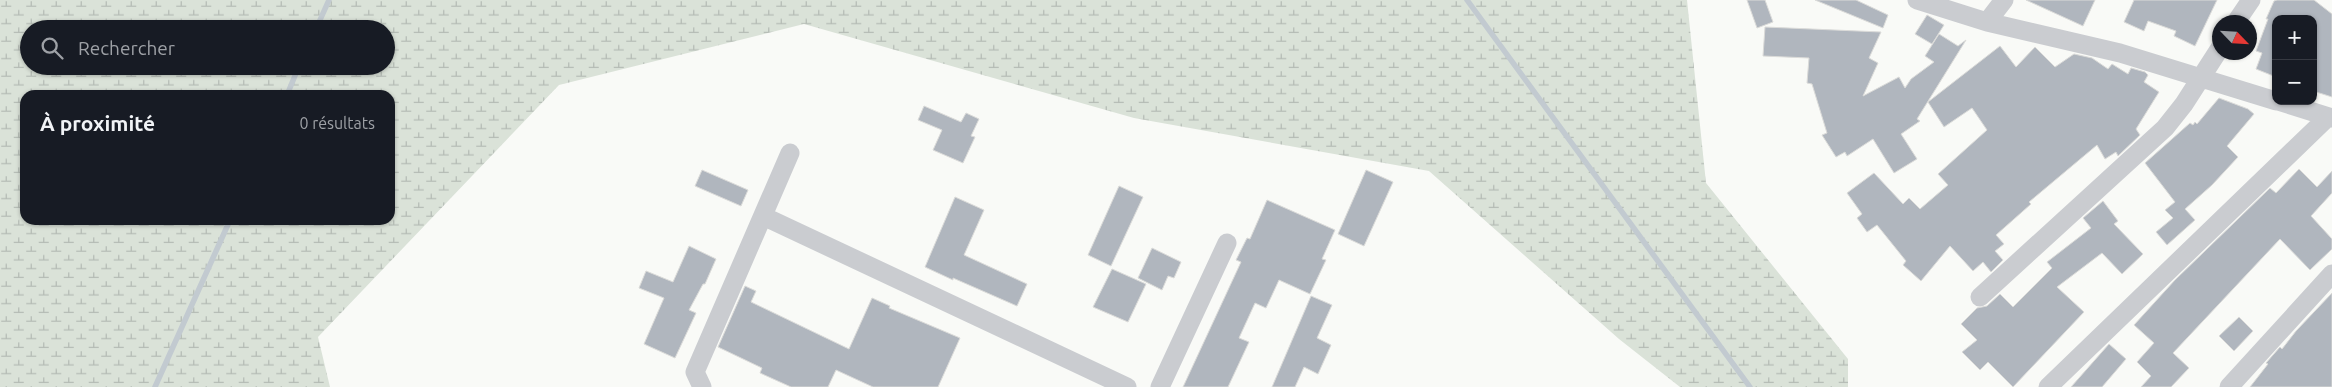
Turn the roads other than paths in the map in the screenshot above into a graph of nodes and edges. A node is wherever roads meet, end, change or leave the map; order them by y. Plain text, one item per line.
1 (1917, 0) edge
2 (2004, 0) edge
3 (2251, 0) edge
4 (2241, 15) edge
5 (1987, 22) junction
6 (2212, 60) edge
7 (2201, 77) junction
8 (2272, 99) edge
9 (2289, 105) edge
10 (2330, 118) edge
11 (790, 153) dead end
12 (763, 216) junction
13 (1227, 243) dead end
14 (2332, 274) edge
15 (1980, 297) dead end
16 (702, 387) edge
17 (1127, 387) edge
18 (1160, 387) edge
19 (2048, 387) edge
20 (2229, 387) edge

1 - 5 street
2 - 5 street
3 - 4 street
5 - 7 street
6 - 7 street
7 - 8 street
7 - 15 street
9 - 10 street
10 - 19 street
11 - 12 street
12 - 16 street
12 - 17 street
13 - 18 street
14 - 20 street

